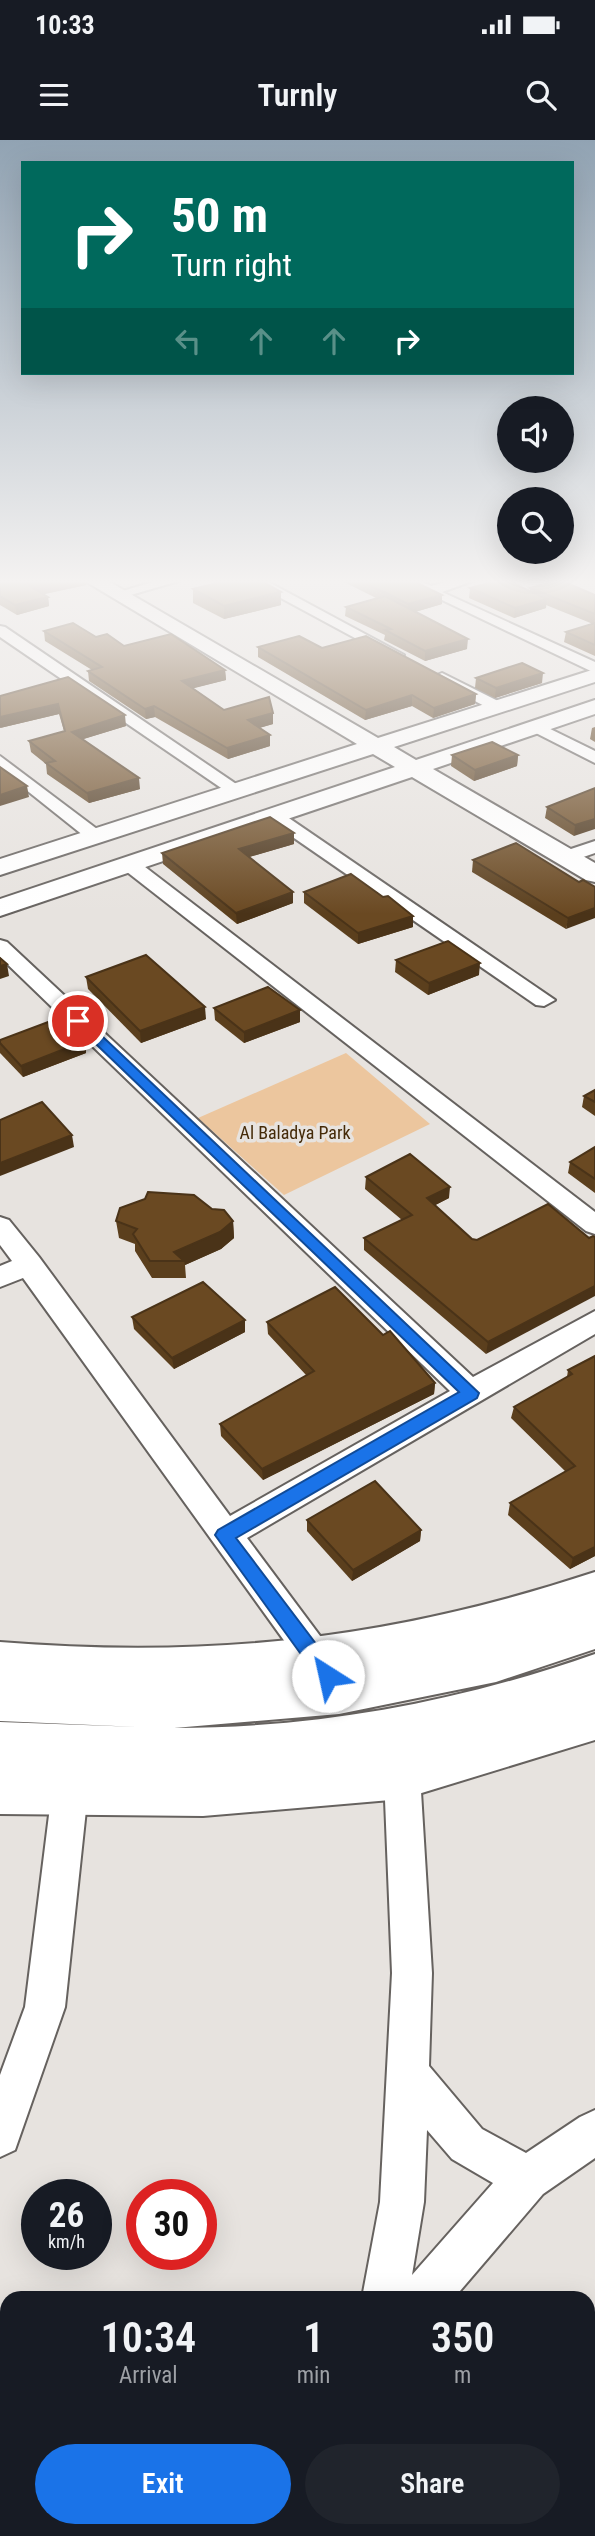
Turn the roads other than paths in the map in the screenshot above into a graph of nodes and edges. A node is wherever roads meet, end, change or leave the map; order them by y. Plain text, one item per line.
1 (88, 690) edge
2 (278, 690) edge
3 (465, 690) edge
4 (548, 690) edge
5 (576, 690) edge
6 (595, 698) edge
7 (496, 706) junction
8 (595, 707) edge
9 (536, 727) junction
10 (392, 757) junction
11 (595, 758) edge
12 (0, 761) edge
13 (236, 790) junction
14 (274, 816) junction
15 (95, 835) junction
16 (595, 847) edge
17 (566, 858) junction
18 (129, 864) junction
19 (0, 867) edge
20 (595, 874) edge
21 (0, 879) edge
22 (0, 896) edge
23 (0, 908) edge
24 (0, 946) edge
25 (544, 1000) dead end
26 (595, 1225) edge
27 (0, 1226) edge
28 (30, 1264) junction
29 (0, 1277) edge
30 (595, 1321) edge
31 (471, 1393) junction
32 (224, 1535) junction
33 (595, 1592) edge
34 (595, 1628) edge
35 (0, 1663) edge
36 (328, 1676) junction
37 (595, 1676) edge
38 (0, 1699) edge
39 (595, 1717) edge
40 (0, 1745) edge
41 (402, 1774) junction
42 (0, 1788) edge
43 (71, 1791) junction
44 (408, 2074) junction
45 (595, 2132) edge
46 (0, 2135) edge
47 (527, 2178) junction
48 (385, 2291) edge
49 (429, 2291) edge

1 - 13 street
2 - 10 main road
3 - 7 street
4 - 7 main road
5 - 10 main road
6 - 10 main road
7 - 10 main road
8 - 9 main road
9 - 10 main road
9 - 11 street
10 - 13 main road
10 - 14 main road
10 - 17 main road
10 - 21 main road
10 - 22 main road
12 - 15 street
13 - 15 main road
14 - 18 main road
14 - 25 street
15 - 19 main road
16 - 17 street
17 - 20 main road
18 - 23 main road
18 - 26 street
24 - 31 street
27 - 28 street
28 - 29 street
28 - 32 street
30 - 31 street
31 - 32 street
32 - 36 street
33 - 36 main road
34 - 36 main road
35 - 36 main road
36 - 38 main road
37 - 40 main road
39 - 41 main road
41 - 43 main road
41 - 44 street
42 - 43 main road
43 - 46 street
44 - 47 street
44 - 48 street
45 - 47 street
47 - 49 street

